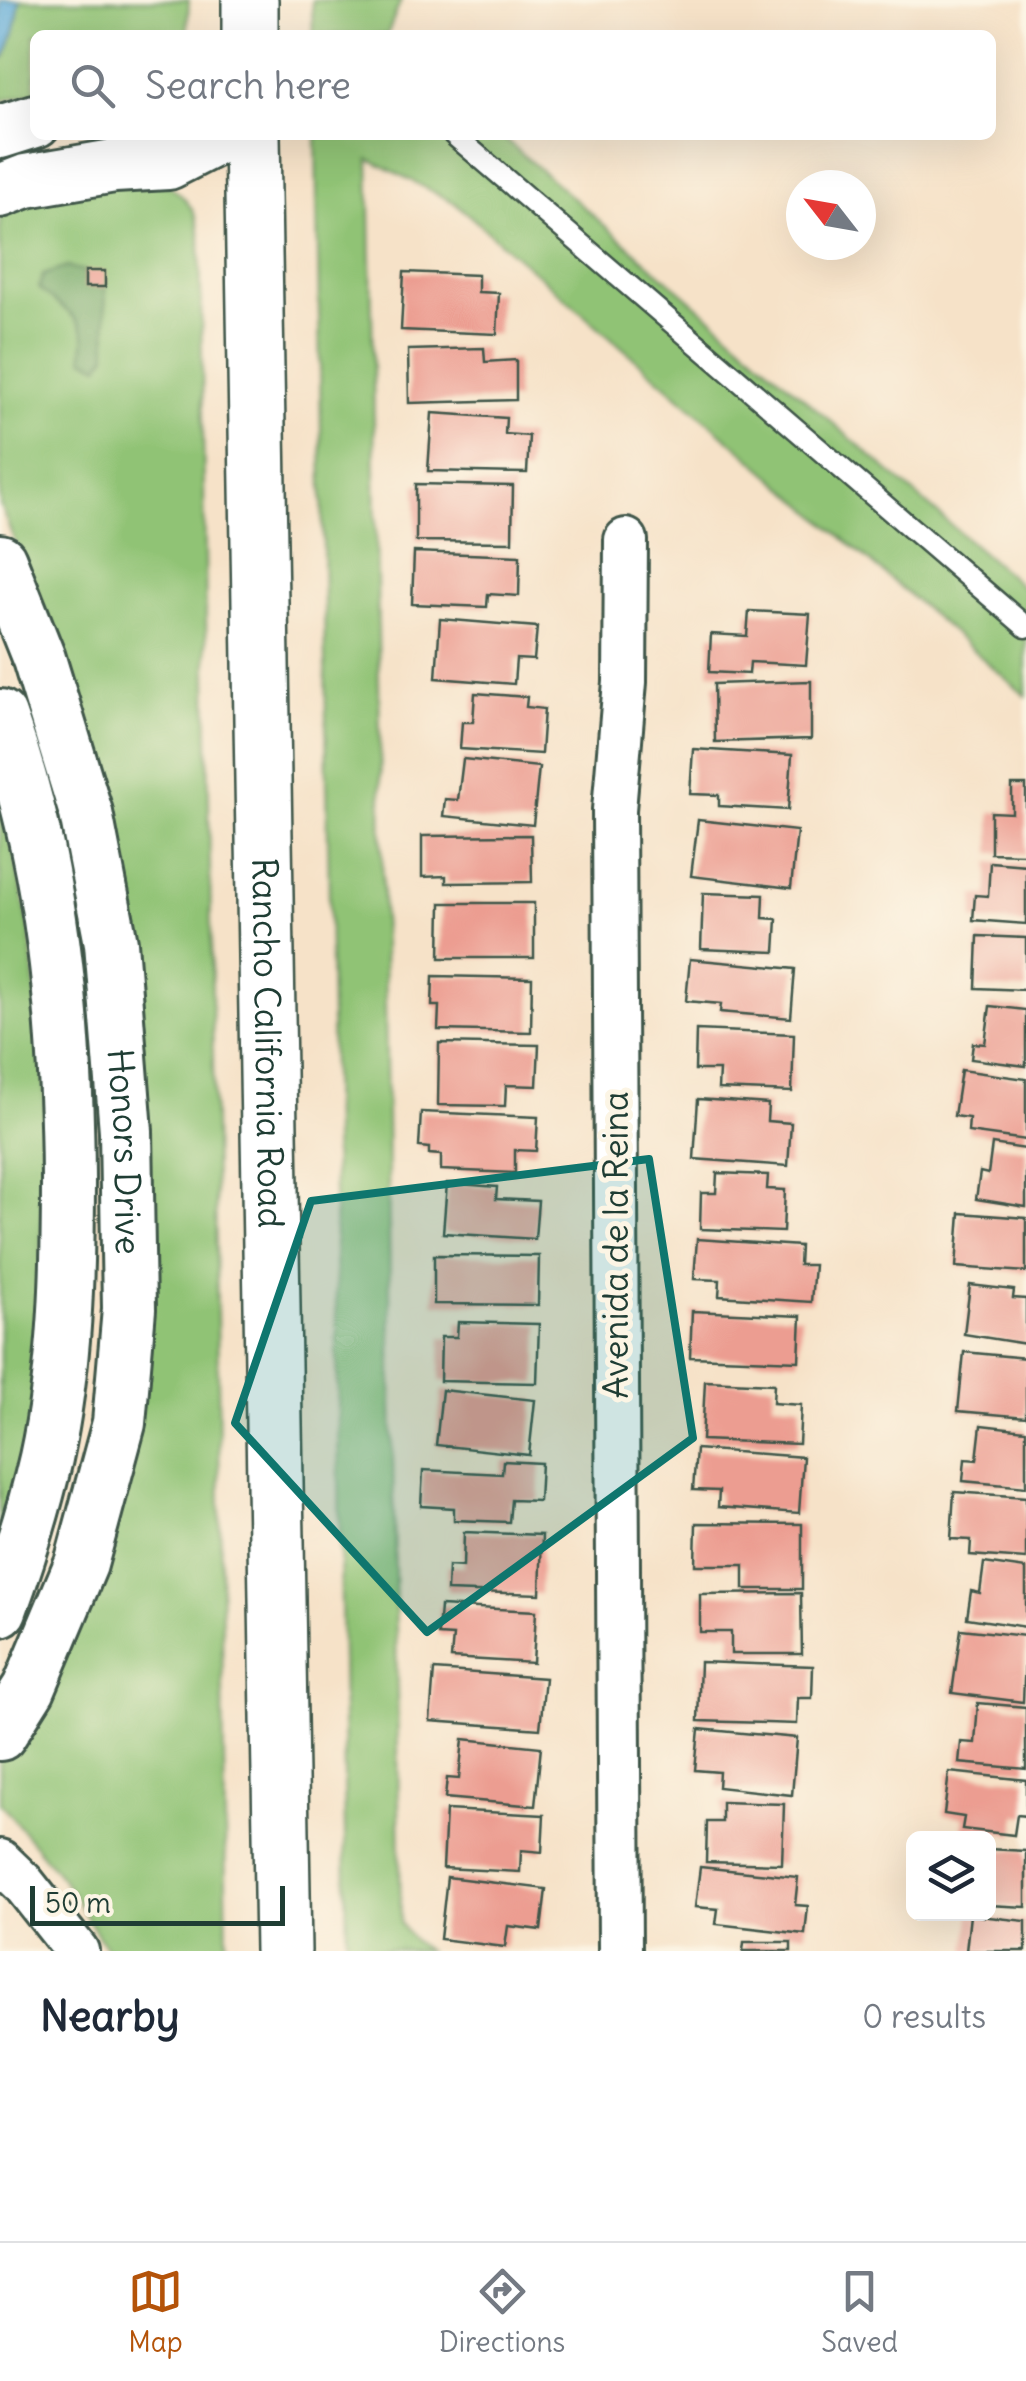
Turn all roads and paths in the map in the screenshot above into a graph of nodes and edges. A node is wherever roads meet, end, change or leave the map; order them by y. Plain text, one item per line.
1 (30, 123) edge
2 (0, 132) edge
3 (213, 140) edge
4 (252, 140) edge
5 (460, 140) edge
6 (0, 191) edge
7 (626, 540) dead end
8 (0, 561) edge
9 (1026, 626) edge
10 (0, 716) edge
11 (0, 1610) edge
12 (0, 1734) edge
13 (0, 1861) edge
14 (77, 1951) edge
15 (283, 1951) edge
16 (620, 1951) edge

1 - 2 street
3 - 6 street
4 - 15 main road, Rancho California Road
5 - 9 lane
7 - 16 street, Avenida de la Reina
8 - 12 street, Honors Drive
10 - 11 street, Honors Drive
13 - 14 street

